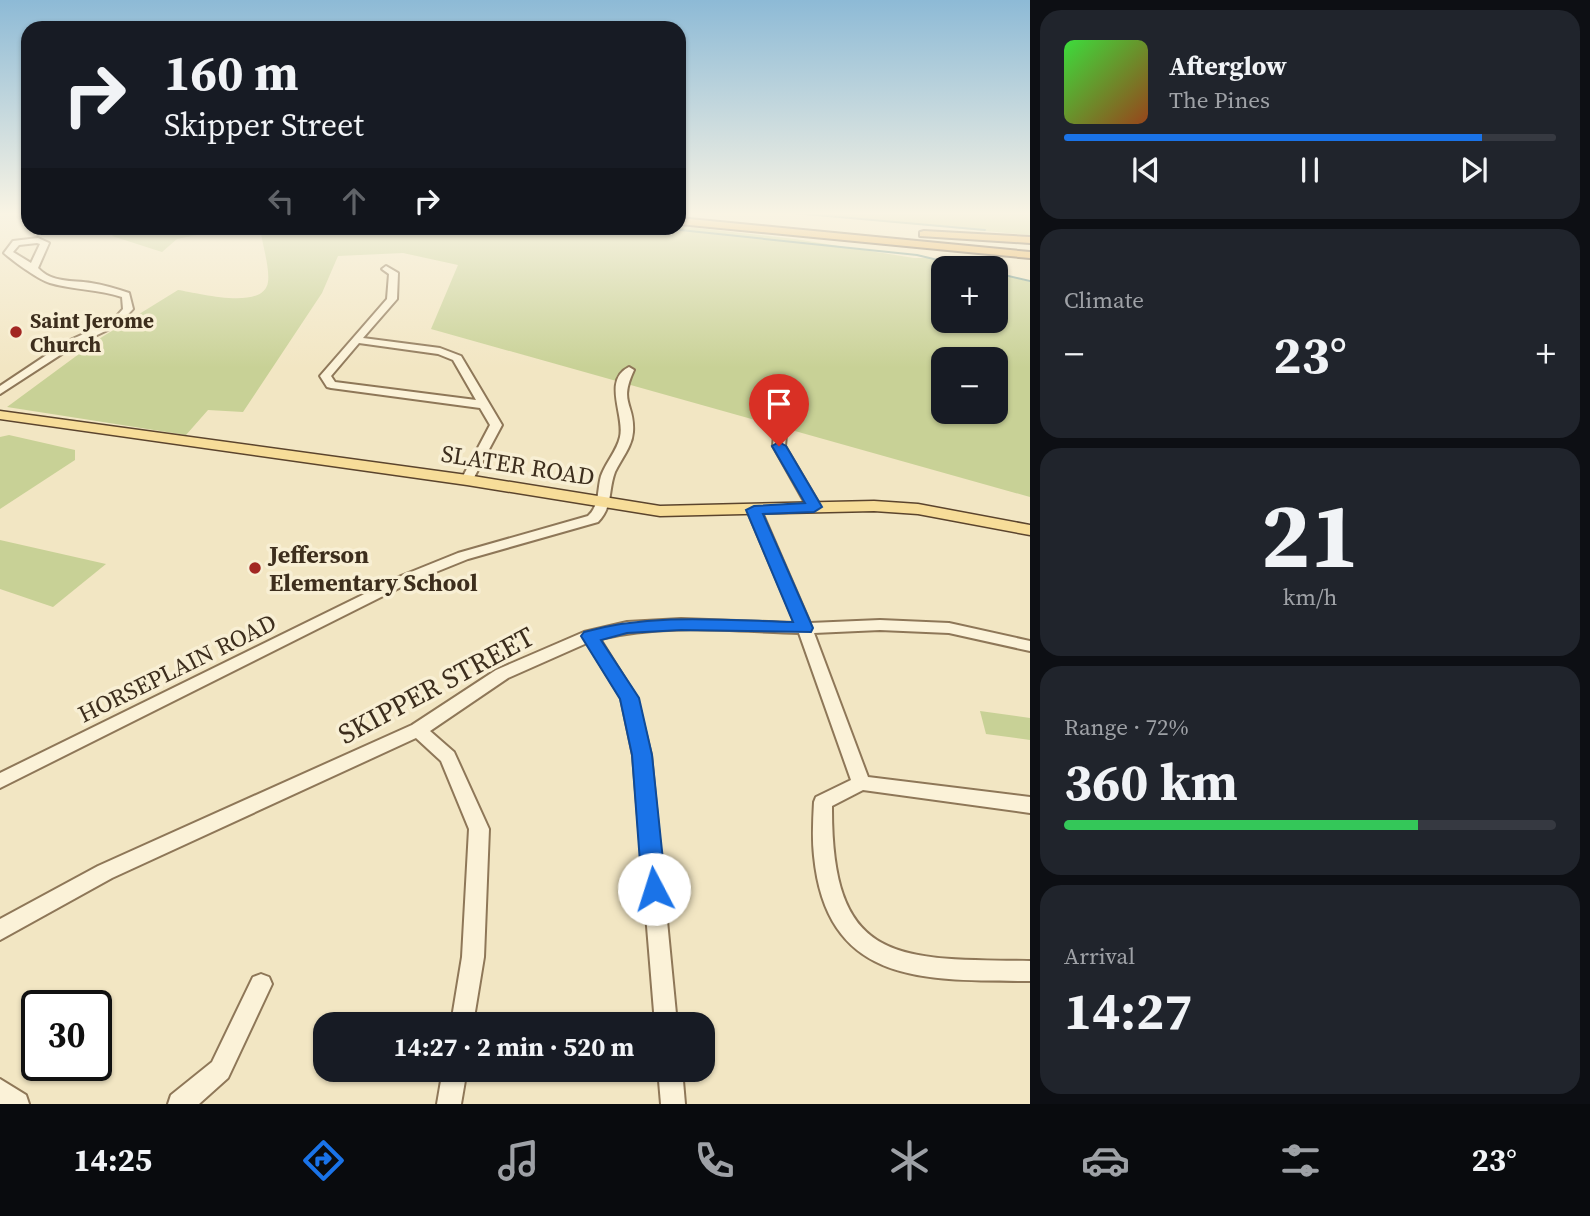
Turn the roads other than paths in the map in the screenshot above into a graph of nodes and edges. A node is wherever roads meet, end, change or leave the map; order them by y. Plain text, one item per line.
1 (33, 268) dead end
2 (386, 269) dead end
3 (93, 334) junction
4 (356, 340) junction
5 (629, 370) dead end
6 (0, 383) edge
7 (0, 392) edge
8 (485, 405) junction
9 (0, 415) edge
10 (780, 435) dead end
11 (467, 480) junction
12 (603, 504) junction
13 (814, 507) junction
14 (754, 510) junction
15 (1030, 530) edge
16 (804, 628) junction
17 (590, 636) junction
18 (1030, 646) edge
19 (418, 730) junction
20 (0, 781) edge
21 (861, 783) junction
22 (1030, 804) edge
23 (0, 930) edge
24 (1030, 971) edge
25 (261, 984) dead end
26 (464, 1012) edge
27 (665, 1012) edge
28 (453, 1082) edge
29 (671, 1082) edge
30 (0, 1091) edge
31 (17, 1104) edge
32 (180, 1104) edge
33 (449, 1104) edge
34 (673, 1104) edge

1 - 3 street
2 - 4 street
3 - 6 street
3 - 7 street
4 - 8 street
4 - 8 street
5 - 12 street
8 - 11 street
9 - 11 main road, SLATER ROAD
10 - 13 street
11 - 12 main road, SLATER ROAD
12 - 14 main road, SLATER ROAD
12 - 20 street, HORSEPLAIN ROAD
13 - 14 main road, SLATER ROAD
13 - 15 main road, SLATER ROAD
14 - 16 street
16 - 17 street, SKIPPER STREET
16 - 18 street, SKIPPER STREET
16 - 21 street
17 - 19 street, SKIPPER STREET
17 - 27 street
19 - 23 street, SKIPPER STREET
19 - 26 street
21 - 22 street
21 - 24 street
25 - 32 street
28 - 33 street
29 - 34 street
30 - 31 street

